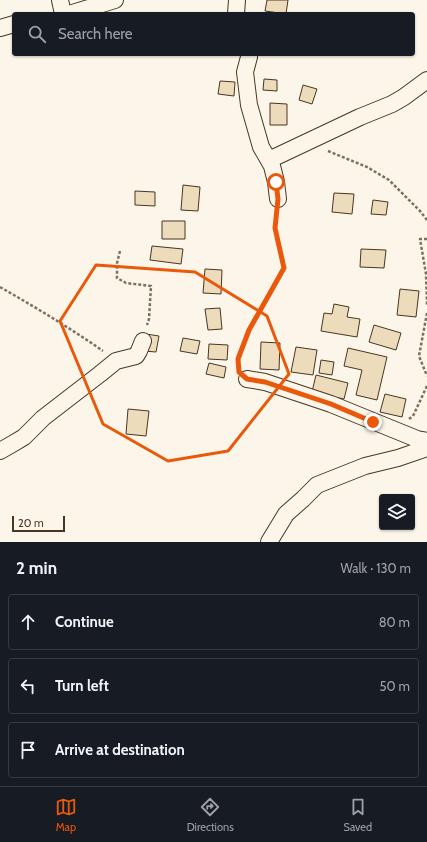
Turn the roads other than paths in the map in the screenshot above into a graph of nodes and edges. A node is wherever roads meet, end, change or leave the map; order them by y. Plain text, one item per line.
1 (60, 0) edge
2 (115, 0) edge
3 (238, 0) edge
4 (63, 12) edge
5 (76, 12) edge
6 (236, 12) edge
7 (12, 25) edge
8 (0, 28) edge
9 (250, 56) edge
10 (427, 80) edge
11 (269, 160) junction
12 (278, 199) road end
13 (143, 341) road end
14 (247, 379) road end
15 (427, 441) edge
16 (427, 448) edge
17 (0, 450) edge
18 (269, 542) edge

1 - 4 street
2 - 5 street
3 - 6 street
7 - 8 street
9 - 11 street
10 - 11 street
11 - 12 street
13 - 17 street
14 - 15 street
16 - 18 street

